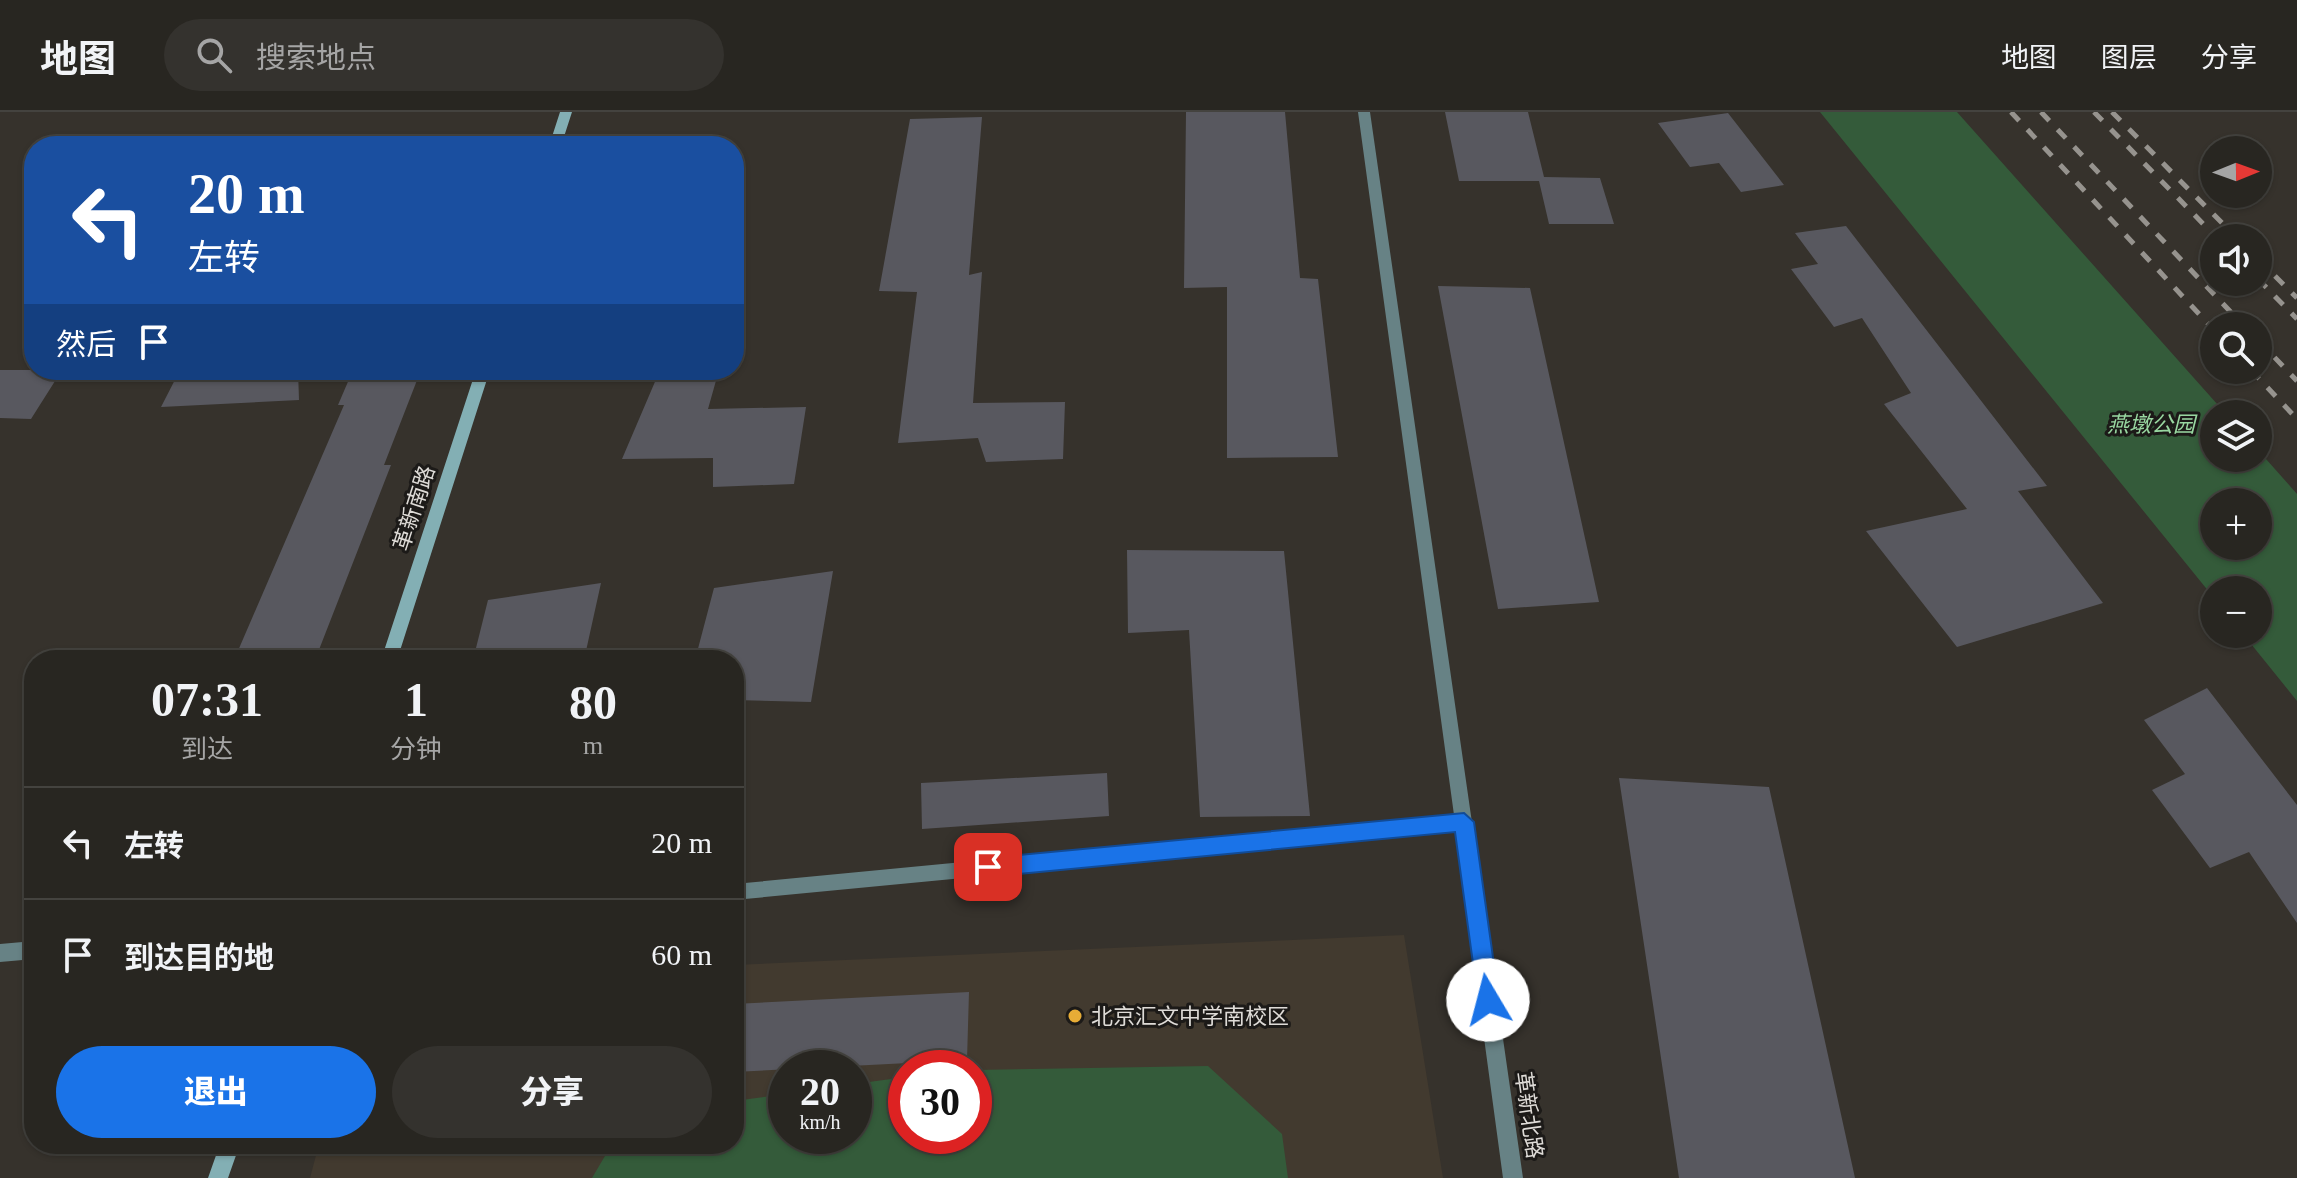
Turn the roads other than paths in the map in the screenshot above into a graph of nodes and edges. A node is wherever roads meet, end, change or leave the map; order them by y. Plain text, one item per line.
1 (566, 112) edge
2 (1364, 112) edge
3 (558, 136) edge
4 (480, 380) edge
5 (392, 650) edge
6 (1464, 822) junction
7 (744, 891) edge
8 (24, 951) edge
9 (0, 953) edge
10 (226, 1154) edge
11 (218, 1178) edge
12 (1513, 1178) edge

1 - 3 street
2 - 6 street, 革新北路
4 - 5 street, 革新南路
6 - 7 street
6 - 12 street, 革新北路
8 - 9 street
10 - 11 street

